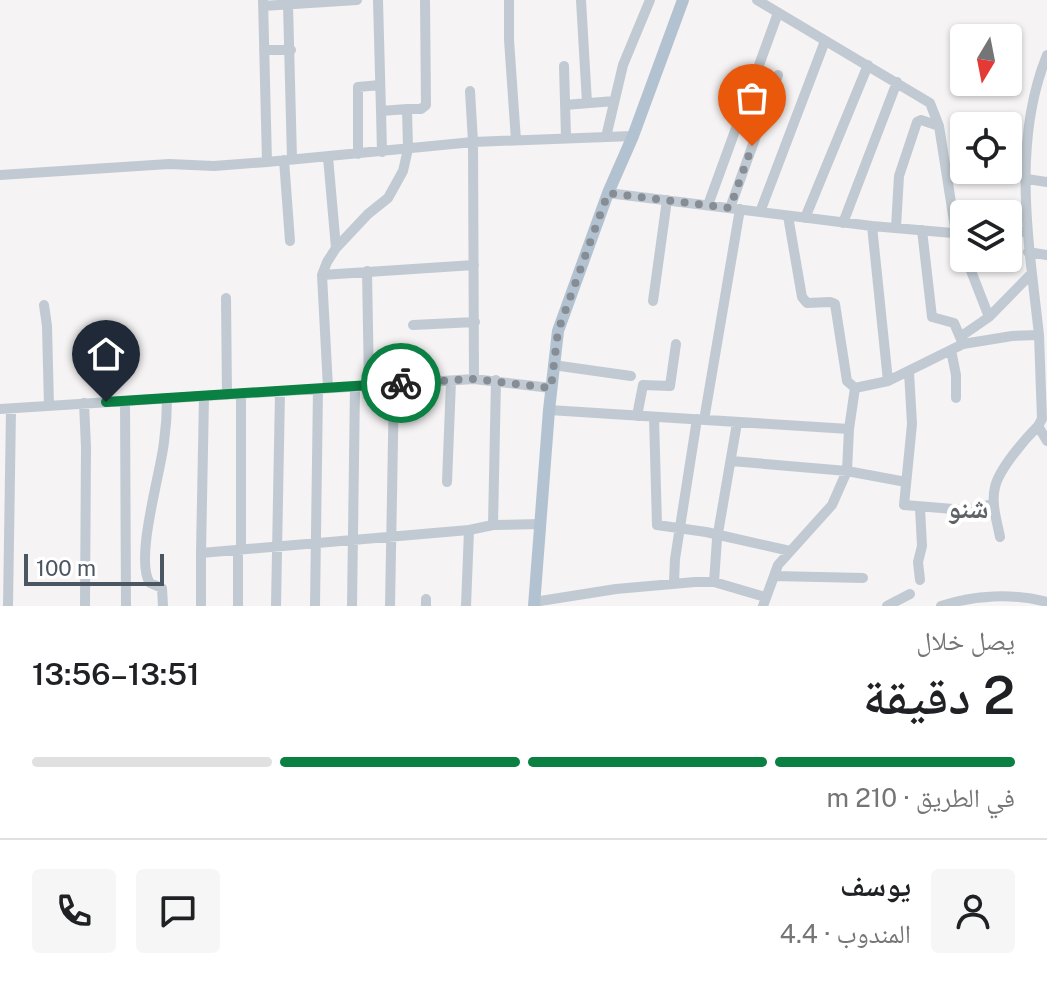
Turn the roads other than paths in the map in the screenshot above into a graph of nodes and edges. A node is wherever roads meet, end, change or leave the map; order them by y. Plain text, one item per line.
1 (357, 0) edge
2 (378, 0) edge
3 (425, 0) edge
4 (509, 0) edge
5 (581, 0) edge
6 (650, 0) edge
7 (683, 0) edge
8 (757, 0) edge
9 (263, 3) edge
10 (288, 4) junction
11 (778, 13) junction
12 (825, 41) junction
13 (264, 50) junction
14 (291, 50) junction
15 (1047, 55) edge
16 (868, 65) junction
17 (564, 66) dead end
18 (778, 75) dead end
19 (897, 82) junction
20 (380, 85) junction
21 (470, 91) dead end
22 (614, 101) junction
23 (587, 103) junction
24 (565, 105) junction
25 (407, 109) junction
26 (381, 111) junction
27 (939, 126) junction
28 (633, 136) junction
29 (566, 137) junction
30 (606, 137) junction
31 (516, 140) junction
32 (473, 142) junction
33 (408, 149) junction
34 (382, 152) junction
35 (358, 154) junction
36 (328, 157) junction
37 (288, 160) junction
38 (267, 162) junction
39 (0, 175) edge
40 (1027, 179) junction
41 (1047, 182) edge
42 (608, 193) junction
43 (667, 200) junction
44 (953, 200) edge
45 (708, 205) junction
46 (735, 209) junction
47 (760, 212) junction
48 (788, 216) junction
49 (805, 218) junction
50 (843, 223) junction
51 (872, 226) junction
52 (896, 227) junction
53 (922, 230) junction
54 (1022, 232) edge
55 (1026, 232) junction
56 (950, 233) edge
57 (290, 241) dead end
58 (336, 248) junction
59 (1028, 252) junction
60 (1047, 255) edge
61 (474, 265) junction
62 (367, 271) junction
63 (971, 272) edge
64 (1031, 274) junction
65 (322, 275) junction
66 (226, 298) dead end
67 (653, 301) dead end
68 (44, 305) dead end
69 (989, 317) junction
70 (475, 322) junction
71 (413, 325) dead end
72 (1039, 335) junction
73 (961, 340) junction
74 (676, 344) dead end
75 (951, 350) junction
76 (553, 365) junction
77 (909, 372) junction
78 (631, 376) dead end
79 (474, 379) junction
80 (496, 380) junction
81 (451, 381) junction
82 (888, 381) junction
83 (394, 384) junction
84 (369, 385) junction
85 (355, 387) junction
86 (551, 388) junction
87 (855, 388) junction
88 (323, 389) junction
89 (280, 392) junction
90 (227, 395) junction
91 (241, 395) junction
92 (204, 397) junction
93 (956, 398) dead end
94 (167, 399) junction
95 (125, 401) junction
96 (84, 403) junction
97 (49, 406) junction
98 (5, 409) edge
99 (549, 410) junction
100 (637, 416) junction
101 (654, 417) junction
102 (701, 419) junction
103 (737, 423) junction
104 (1038, 426) junction
105 (849, 429) junction
106 (1047, 441) edge
107 (731, 461) junction
108 (847, 471) junction
109 (447, 482) dead end
110 (906, 482) junction
111 (994, 504) junction
112 (920, 508) junction
113 (540, 524) junction
114 (493, 525) junction
115 (681, 529) junction
116 (469, 530) junction
117 (392, 535) junction
118 (718, 535) junction
119 (1000, 537) dead end
120 (353, 539) junction
121 (317, 544) junction
122 (278, 547) junction
123 (240, 550) junction
124 (790, 551) junction
125 (201, 553) junction
126 (774, 576) junction
127 (863, 578) dead end
128 (920, 580) dead end
129 (674, 582) junction
130 (714, 582) junction
131 (910, 594) dead end
132 (764, 602) edge
133 (1047, 602) edge
134 (534, 604) edge
135 (8, 606) edge
136 (85, 606) edge
137 (126, 606) edge
138 (163, 606) edge
139 (201, 606) edge
140 (238, 606) edge
141 (276, 606) edge
142 (315, 606) edge
143 (352, 606) edge
144 (390, 606) edge
145 (466, 606) edge
146 (887, 606) edge
147 (941, 606) edge

1 - 10 street
2 - 20 street
3 - 25 street
4 - 31 street
5 - 23 street
6 - 22 street
7 - 28 main road
8 - 11 street
9 - 10 street
9 - 13 street
10 - 14 street
11 - 12 street
11 - 45 street
12 - 16 street
12 - 47 street
13 - 14 street
13 - 38 street
14 - 37 street
15 - 40 street
16 - 19 street
16 - 49 street
17 - 24 street
18 - 46 street
19 - 27 street
19 - 50 street
20 - 26 street
20 - 35 street
21 - 32 street
22 - 23 street
22 - 30 street
23 - 24 street
24 - 29 street
25 - 26 street
25 - 33 street
26 - 34 street
27 - 44 street
27 - 52 street
28 - 30 street
28 - 42 main road
29 - 30 street
29 - 31 street
31 - 32 street
32 - 33 street
32 - 61 street
33 - 34 street
33 - 58 street
34 - 35 street
35 - 36 street
36 - 37 street
36 - 58 street
37 - 38 street
37 - 57 street
38 - 39 street
40 - 41 street
40 - 55 street
42 - 43 street
42 - 76 main road
43 - 45 street
43 - 67 street
45 - 46 street
46 - 47 street
46 - 102 street
47 - 48 street
48 - 49 street
48 - 87 street
49 - 50 street
50 - 51 street
51 - 52 street
51 - 82 street
52 - 53 street
53 - 56 street
53 - 73 street
54 - 55 street
55 - 59 street
58 - 65 street
59 - 60 street
59 - 64 street
61 - 62 street
61 - 70 street
62 - 65 street
62 - 84 street
63 - 69 street
64 - 69 street
64 - 72 street
65 - 88 street
66 - 90 street
68 - 97 street
69 - 73 street
70 - 71 street
70 - 79 street
72 - 73 street
72 - 104 street
73 - 75 street
74 - 100 street
75 - 77 street
75 - 93 street
76 - 78 street
76 - 86 main road
77 - 82 street
77 - 110 street
79 - 80 street
79 - 81 street
80 - 86 street
80 - 114 street
81 - 83 street
81 - 109 street
82 - 87 street
83 - 84 street
83 - 117 street
84 - 85 street
85 - 88 street
85 - 120 street
86 - 99 main road
87 - 105 street
88 - 89 street
88 - 121 street
89 - 91 street
89 - 122 street
90 - 91 street
90 - 92 street
91 - 123 street
92 - 94 street
92 - 125 street
94 - 95 street
94 - 138 street
95 - 96 street
95 - 137 street
96 - 97 street
96 - 136 street
97 - 98 street
98 - 135 street
99 - 100 street
99 - 113 main road
100 - 101 street
101 - 102 street
101 - 115 street
102 - 103 street
102 - 115 street
103 - 105 street
103 - 107 street
104 - 106 street
104 - 111 street
105 - 108 street
107 - 108 street
107 - 118 street
108 - 110 street
108 - 124 street
110 - 112 street
111 - 112 street
111 - 119 street
112 - 128 street
113 - 114 street
113 - 134 main road
114 - 116 street
115 - 118 street
115 - 129 street
116 - 117 street
116 - 145 street
117 - 120 street
117 - 144 street
118 - 124 street
118 - 130 street
120 - 121 street
120 - 143 street
121 - 122 street
121 - 142 street
122 - 123 street
122 - 141 street
123 - 125 street
123 - 140 street
124 - 126 street
125 - 139 street
126 - 127 street
126 - 132 street
129 - 130 street
129 - 134 street
130 - 132 street
131 - 146 street
133 - 147 street

